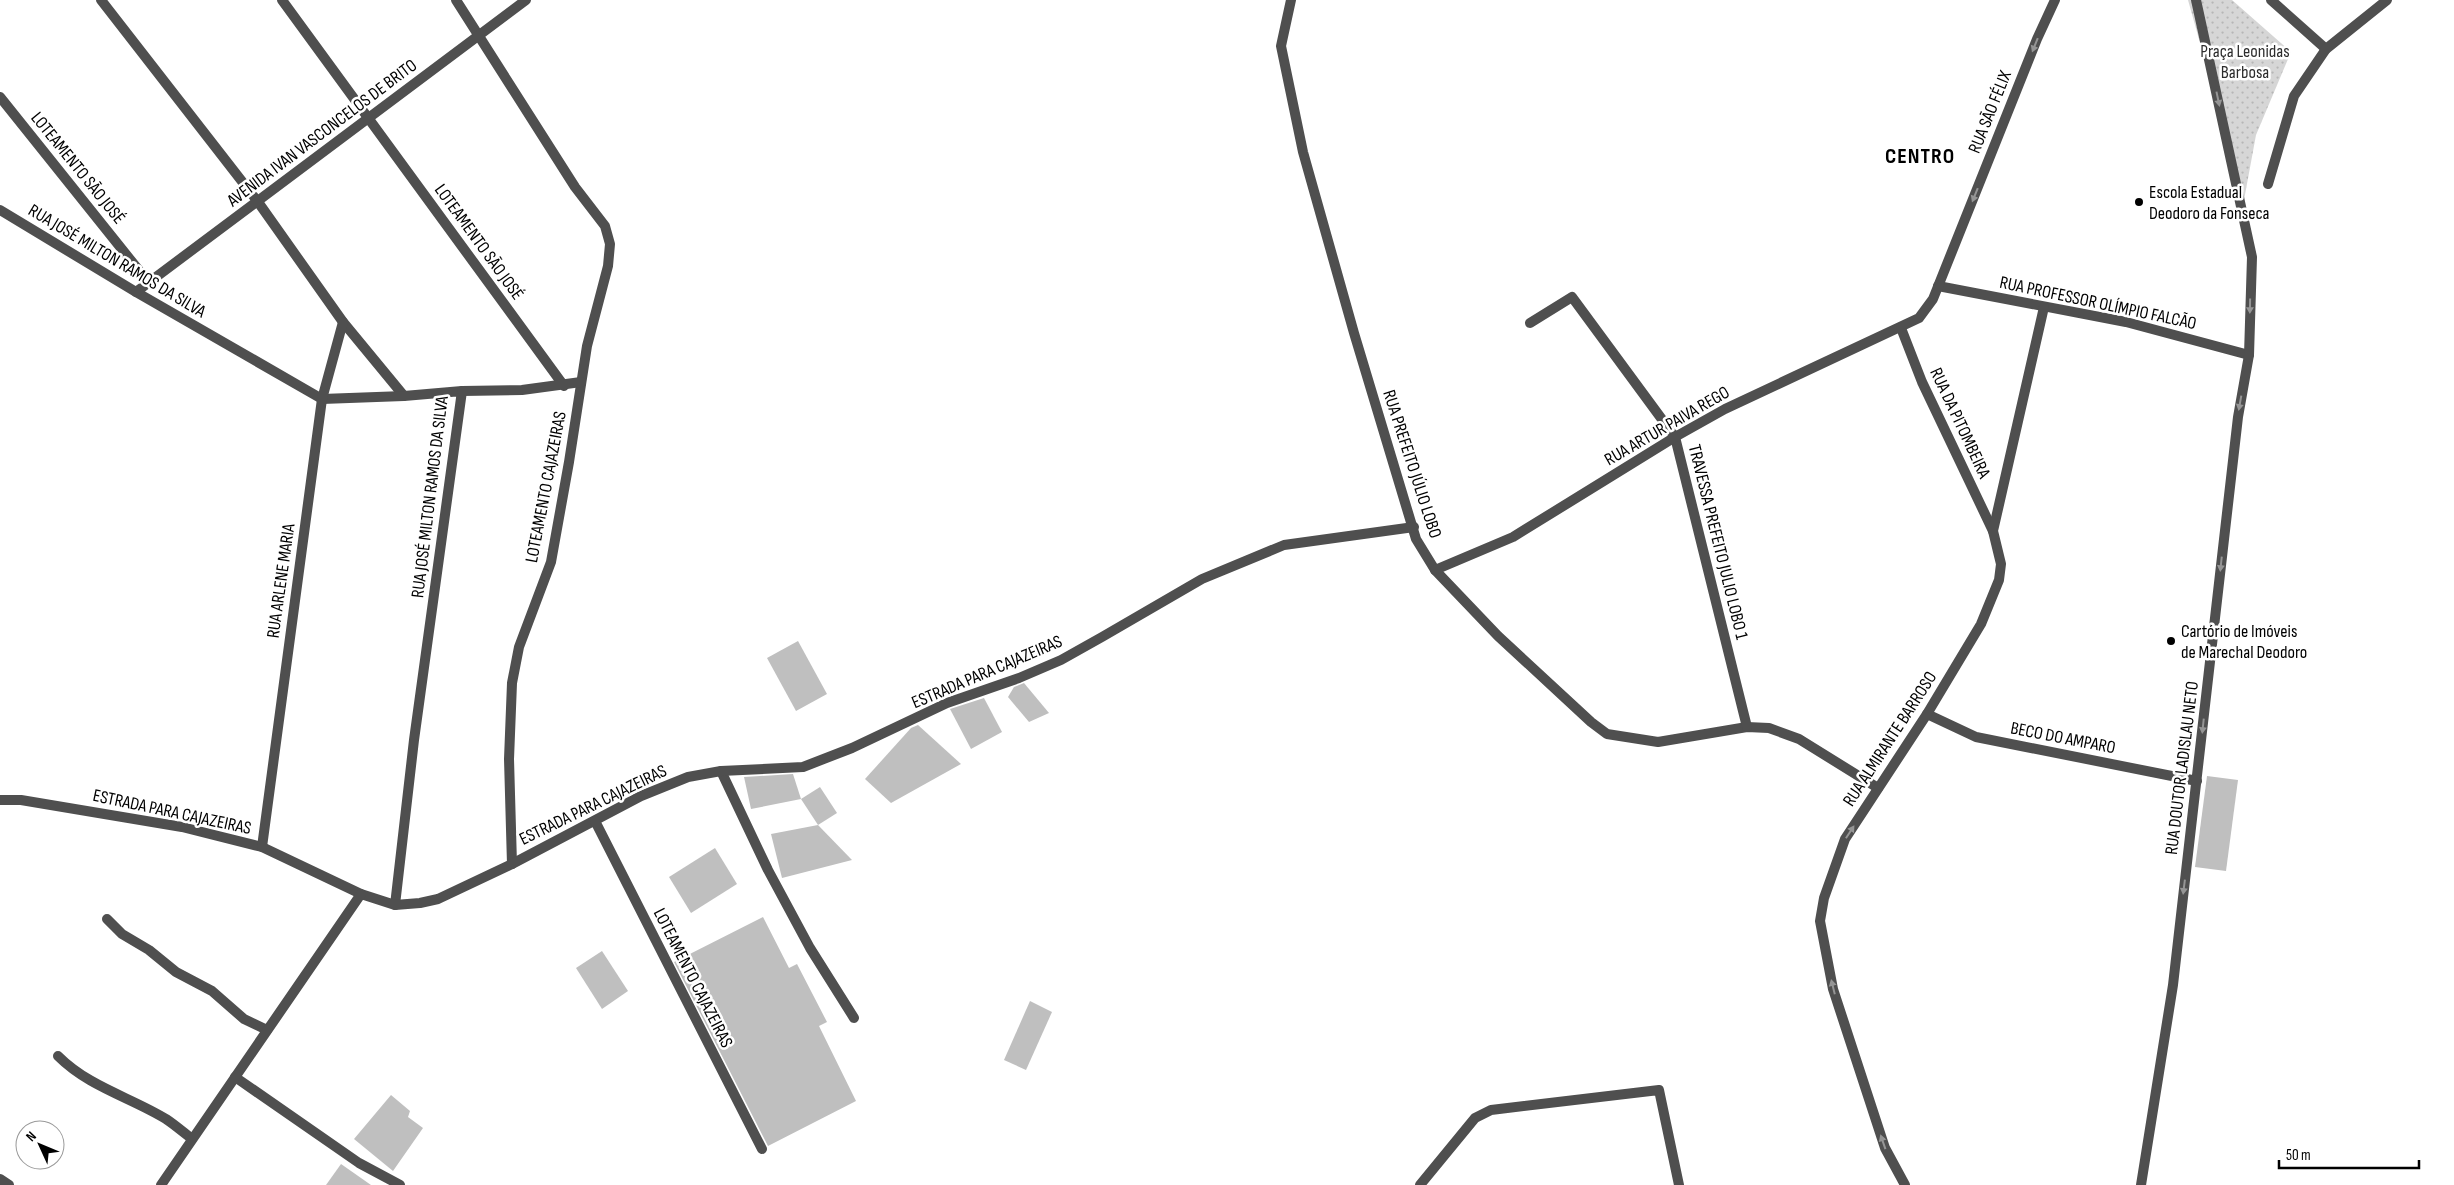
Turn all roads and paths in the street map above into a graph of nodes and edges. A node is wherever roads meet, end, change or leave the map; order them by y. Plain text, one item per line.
1 (101, 0) edge
2 (282, 0) edge
3 (456, 0) edge
4 (526, 0) edge
5 (1290, 0) edge
6 (2055, 0) edge
7 (2196, 0) edge
8 (2271, 0) edge
9 (2387, 0) edge
10 (480, 35) junction
11 (2326, 49) junction
12 (0, 97) edge
13 (368, 117) junction
14 (2268, 184) dead end
15 (258, 202) junction
16 (0, 210) edge
17 (149, 283) junction
18 (1938, 286) junction
19 (136, 292) junction
20 (2044, 307) junction
21 (1919, 318) joint
22 (343, 322) junction
23 (1530, 323) dead end
24 (1901, 328) junction
25 (2249, 355) junction
26 (581, 382) junction
27 (564, 386) junction
28 (462, 391) junction
29 (404, 396) junction
30 (322, 399) junction
31 (1675, 437) junction
32 (1414, 527) junction
33 (1992, 531) junction
34 (1435, 570) junction
35 (1927, 714) junction
36 (1747, 727) junction
37 (721, 771) junction
38 (2197, 782) junction
39 (1878, 788) junction
40 (0, 800) edge
41 (595, 821) junction
42 (262, 847) junction
43 (512, 864) junction
44 (362, 894) junction
45 (395, 905) junction
46 (107, 919) dead end
47 (854, 1018) dead end
48 (267, 1030) junction
49 (58, 1056) dead end
50 (235, 1077) junction
51 (191, 1138) junction
52 (762, 1149) dead end
53 (0, 1179) edge
54 (9, 1185) edge
55 (161, 1185) edge
56 (400, 1185) edge
57 (1420, 1185) edge
58 (1679, 1185) edge
59 (1905, 1185) edge
60 (2141, 1185) edge

1 - 15 street
2 - 13 street, LOTEAMENTO SÃO JOSÉ
3 - 10 street, LOTEAMENTO CAJAZEIRAS
4 - 10 street, AVENIDA IVAN VASCONCELOS DE BRITO
5 - 32 street, RUA PREFEITO JÚLIO LOBO
6 -> 18 street, RUA SÃO FÉLIX
7 -> 25 street, RUA DOUTOR LADISLAU NETO
8 - 11 street
9 - 11 street
10 - 13 street, AVENIDA IVAN VASCONCELOS DE BRITO
10 - 26 street, LOTEAMENTO CAJAZEIRAS
11 - 14 street
12 - 17 street, LOTEAMENTO SÃO JOSÉ
13 - 15 street, AVENIDA IVAN VASCONCELOS DE BRITO
13 - 27 street, LOTEAMENTO SÃO JOSÉ
15 - 17 street, AVENIDA IVAN VASCONCELOS DE BRITO
15 - 22 street
16 - 19 street, RUA JOSÉ MILTON RAMOS DA SILVA
17 - 19 street, AVENIDA IVAN VASCONCELOS DE BRITO
18 - 20 street, RUA PROFESSOR OLÍMPIO FALCÃO
18 - 21 street, RUA SÃO FÉLIX
19 - 30 street, RUA JOSÉ MILTON RAMOS DA SILVA
20 - 25 street, RUA PROFESSOR OLÍMPIO FALCÃO
20 - 33 street, RUA ALMIRANTE BARROSO
21 - 24 street, RUA ARTUR PAIVA REGO
22 - 29 street
22 - 30 street, RUA ARLENE MARIA
23 - 31 street, TRAVESSA PREFEITO JULIO LOBO 1
24 - 31 street, RUA ARTUR PAIVA REGO
24 - 33 street, RUA DA PITOMBEIRA
25 -> 38 street, RUA DOUTOR LADISLAU NETO
26 - 27 street
26 - 43 street, LOTEAMENTO CAJAZEIRAS
27 - 28 street
28 - 29 street, RUA JOSÉ MILTON RAMOS DA SILVA
28 - 45 street, RUA JOSÉ MILTON RAMOS DA SILVA
29 - 30 street, RUA JOSÉ MILTON RAMOS DA SILVA
30 - 42 street, RUA ARLENE MARIA
31 - 34 street, RUA ARTUR PAIVA REGO
31 - 36 street, TRAVESSA PREFEITO JULIO LOBO 1
32 - 34 street, RUA PREFEITO JÚLIO LOBO
32 - 37 street, ESTRADA PARA CAJAZEIRAS
33 - 35 street, RUA ALMIRANTE BARROSO
34 - 36 street, RUA PREFEITO JÚLIO LOBO
35 - 38 street, BECO DO AMPARO
35 - 39 street, RUA ALMIRANTE BARROSO
36 - 39 street, RUA PREFEITO JÚLIO LOBO
37 - 41 street, ESTRADA PARA CAJAZEIRAS
37 - 47 street
38 -> 60 street, RUA DOUTOR LADISLAU NETO
59 -> 39 street, RUA ALMIRANTE BARROSO
40 - 42 street, ESTRADA PARA CAJAZEIRAS
41 - 43 street, ESTRADA PARA CAJAZEIRAS
41 - 52 street, LOTEAMENTO CAJAZEIRAS
42 - 44 street, ESTRADA PARA CAJAZEIRAS
43 - 45 street, ESTRADA PARA CAJAZEIRAS
44 - 45 street, ESTRADA PARA CAJAZEIRAS
44 - 48 street
46 - 48 street
48 - 50 street
49 - 51 street
50 - 51 street
50 - 56 street
51 - 55 street
53 - 54 street
57 - 58 street

